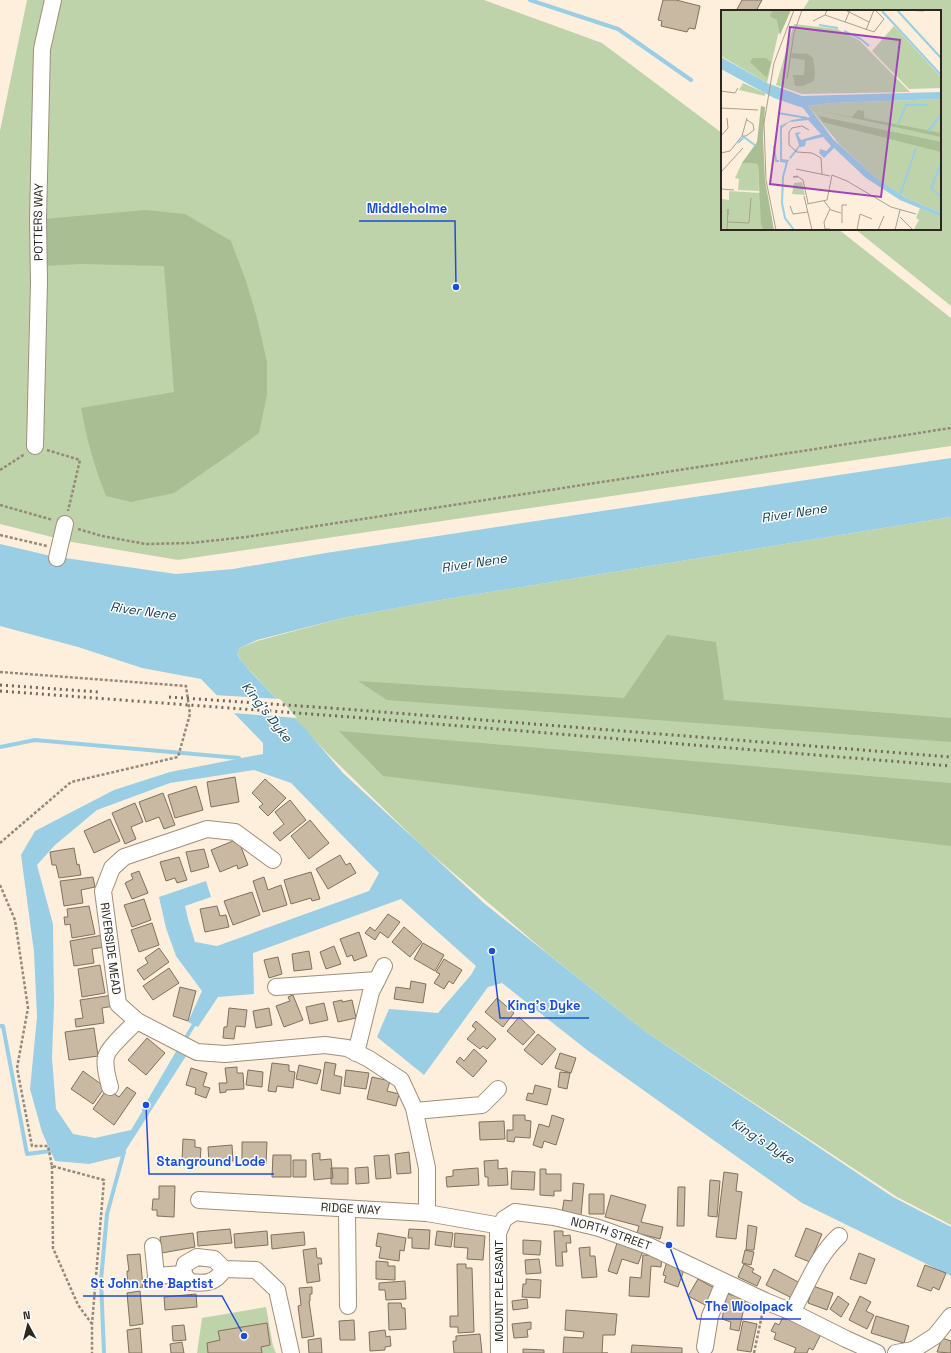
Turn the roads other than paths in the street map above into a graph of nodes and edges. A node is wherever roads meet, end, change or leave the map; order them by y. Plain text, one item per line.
1 (53, 0) edge
2 (35, 446) road end
3 (65, 524) road end
4 (56, 558) dead end
5 (273, 860) dead end
6 (276, 987) dead end
7 (136, 1021) junction
8 (356, 1053) junction
9 (110, 1087) dead end
10 (498, 1089) dead end
11 (415, 1111) junction
12 (199, 1200) dead end
13 (347, 1209) junction
14 (515, 1212) joint
15 (427, 1213) junction
16 (501, 1226) junction
17 (839, 1236) dead end
18 (152, 1246) dead end
19 (224, 1269) junction
20 (183, 1274) junction
21 (724, 1282) junction
22 (348, 1306) dead end
23 (792, 1312) junction
24 (951, 1316) edge
25 (705, 1347) dead end
26 (291, 1353) edge
27 (499, 1353) edge
28 (877, 1353) edge
29 (896, 1353) edge

1 - 2 street, POTTERS WAY
3 - 4 street
5 - 7 street, RIVERSIDE MEAD
6 - 8 street
7 - 8 street, RIVERSIDE MEAD
7 - 9 street
8 - 11 street, RIVERSIDE MEAD
10 - 11 street
11 - 15 street, RIVERSIDE MEAD
12 - 13 street, RIDGE WAY
13 - 15 street, RIDGE WAY
13 - 22 street
14 - 16 street, MOUNT PLEASANT
14 - 21 street, NORTH STREET
15 - 16 street, RIDGE WAY
16 - 27 street, MOUNT PLEASANT
17 - 23 street
18 - 20 street
19 - 20 street
19 - 20 street
19 - 26 street
21 - 23 street, NORTH STREET
21 - 25 street
23 - 28 street, NORTH STREET
24 - 29 street

